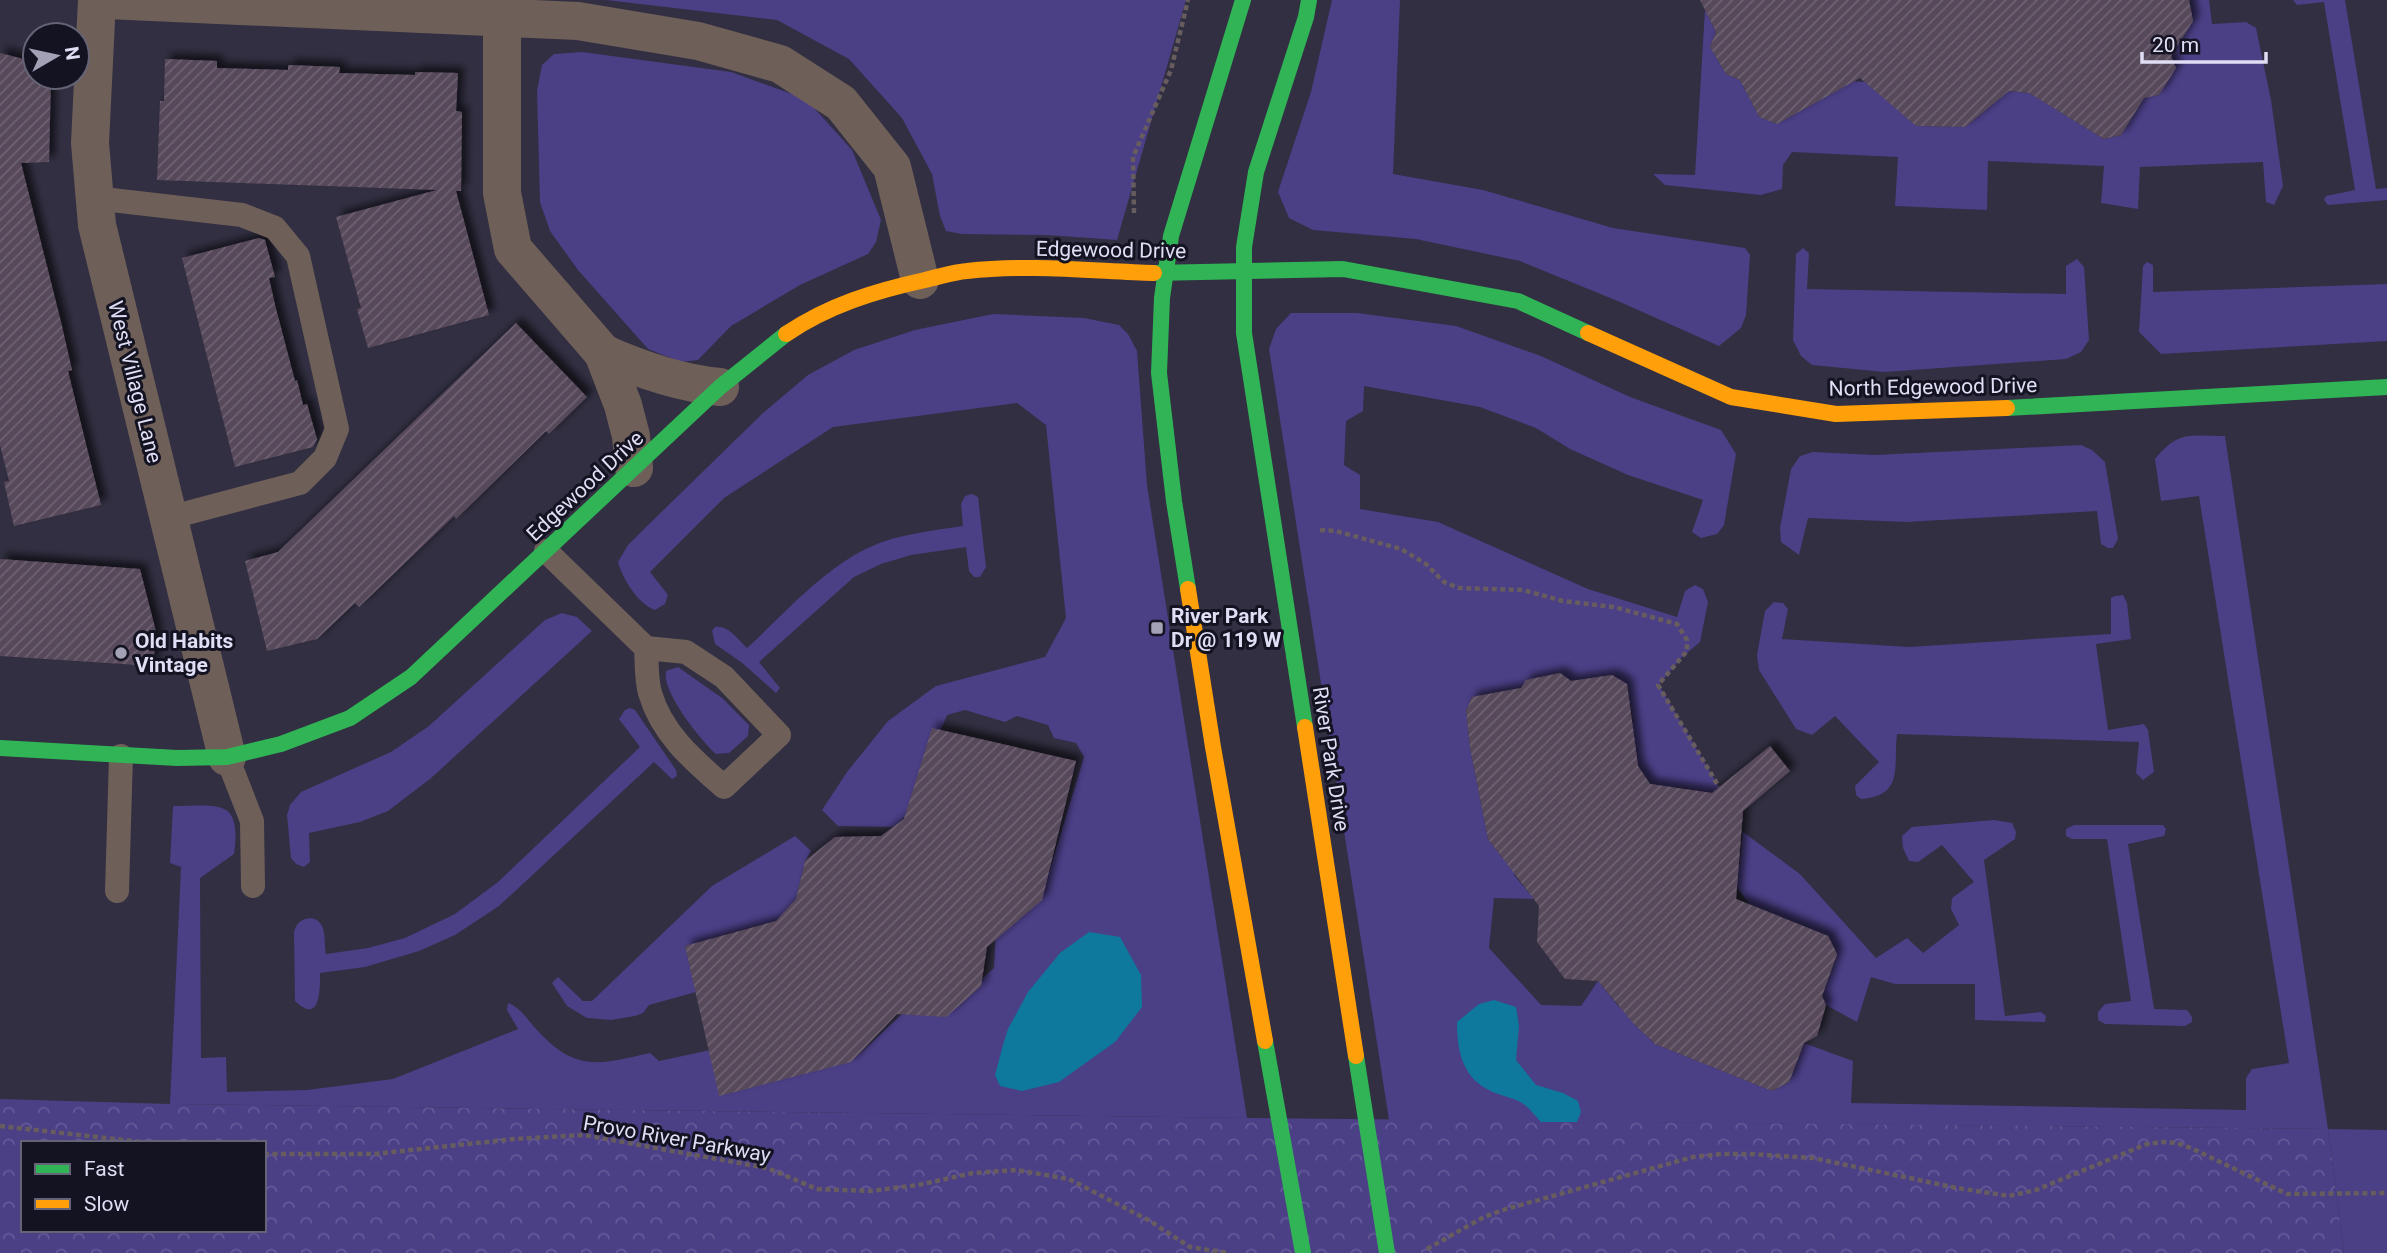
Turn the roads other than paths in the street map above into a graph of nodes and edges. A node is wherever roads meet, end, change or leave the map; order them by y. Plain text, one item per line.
1 (97, 0) edge
2 (107, 0) edge
3 (1242, 0) edge
4 (1309, 0) edge
5 (502, 18) junction
6 (94, 198) junction
7 (1243, 270) junction
8 (1210, 271) joint
9 (1164, 273) junction
10 (920, 280) junction
11 (603, 353) junction
12 (720, 387) junction
13 (2387, 387) edge
14 (634, 468) junction
15 (168, 518) junction
16 (546, 551) junction
17 (646, 648) junction
18 (0, 748) edge
19 (121, 756) junction
20 (227, 757) junction
21 (253, 886) dead end
22 (117, 891) dead end
23 (1303, 1253) edge
24 (1387, 1253) edge

1 - 6 street, West Village Lane
2 - 5 street
3 - 9 street
4 - 7 street, River Park Drive
5 - 10 street
5 - 11 street
6 - 15 street, West Village Lane
6 - 15 lane
7 - 8 street, North Edgewood Drive
7 - 13 street, North Edgewood Drive
7 - 24 street, River Park Drive
8 - 9 street, Edgewood Drive
9 - 10 street, Edgewood Drive
9 - 23 street
10 - 12 street, Edgewood Drive
11 - 12 street
11 - 14 street
12 - 14 street, Edgewood Drive
14 - 16 street, Edgewood Drive
15 - 20 street, West Village Lane
16 - 17 lane
16 - 20 street, Edgewood Drive
17 - 17 lane
18 - 19 street, Edgewood Drive
19 - 20 street, Edgewood Drive
19 - 22 lane
20 - 21 lane

